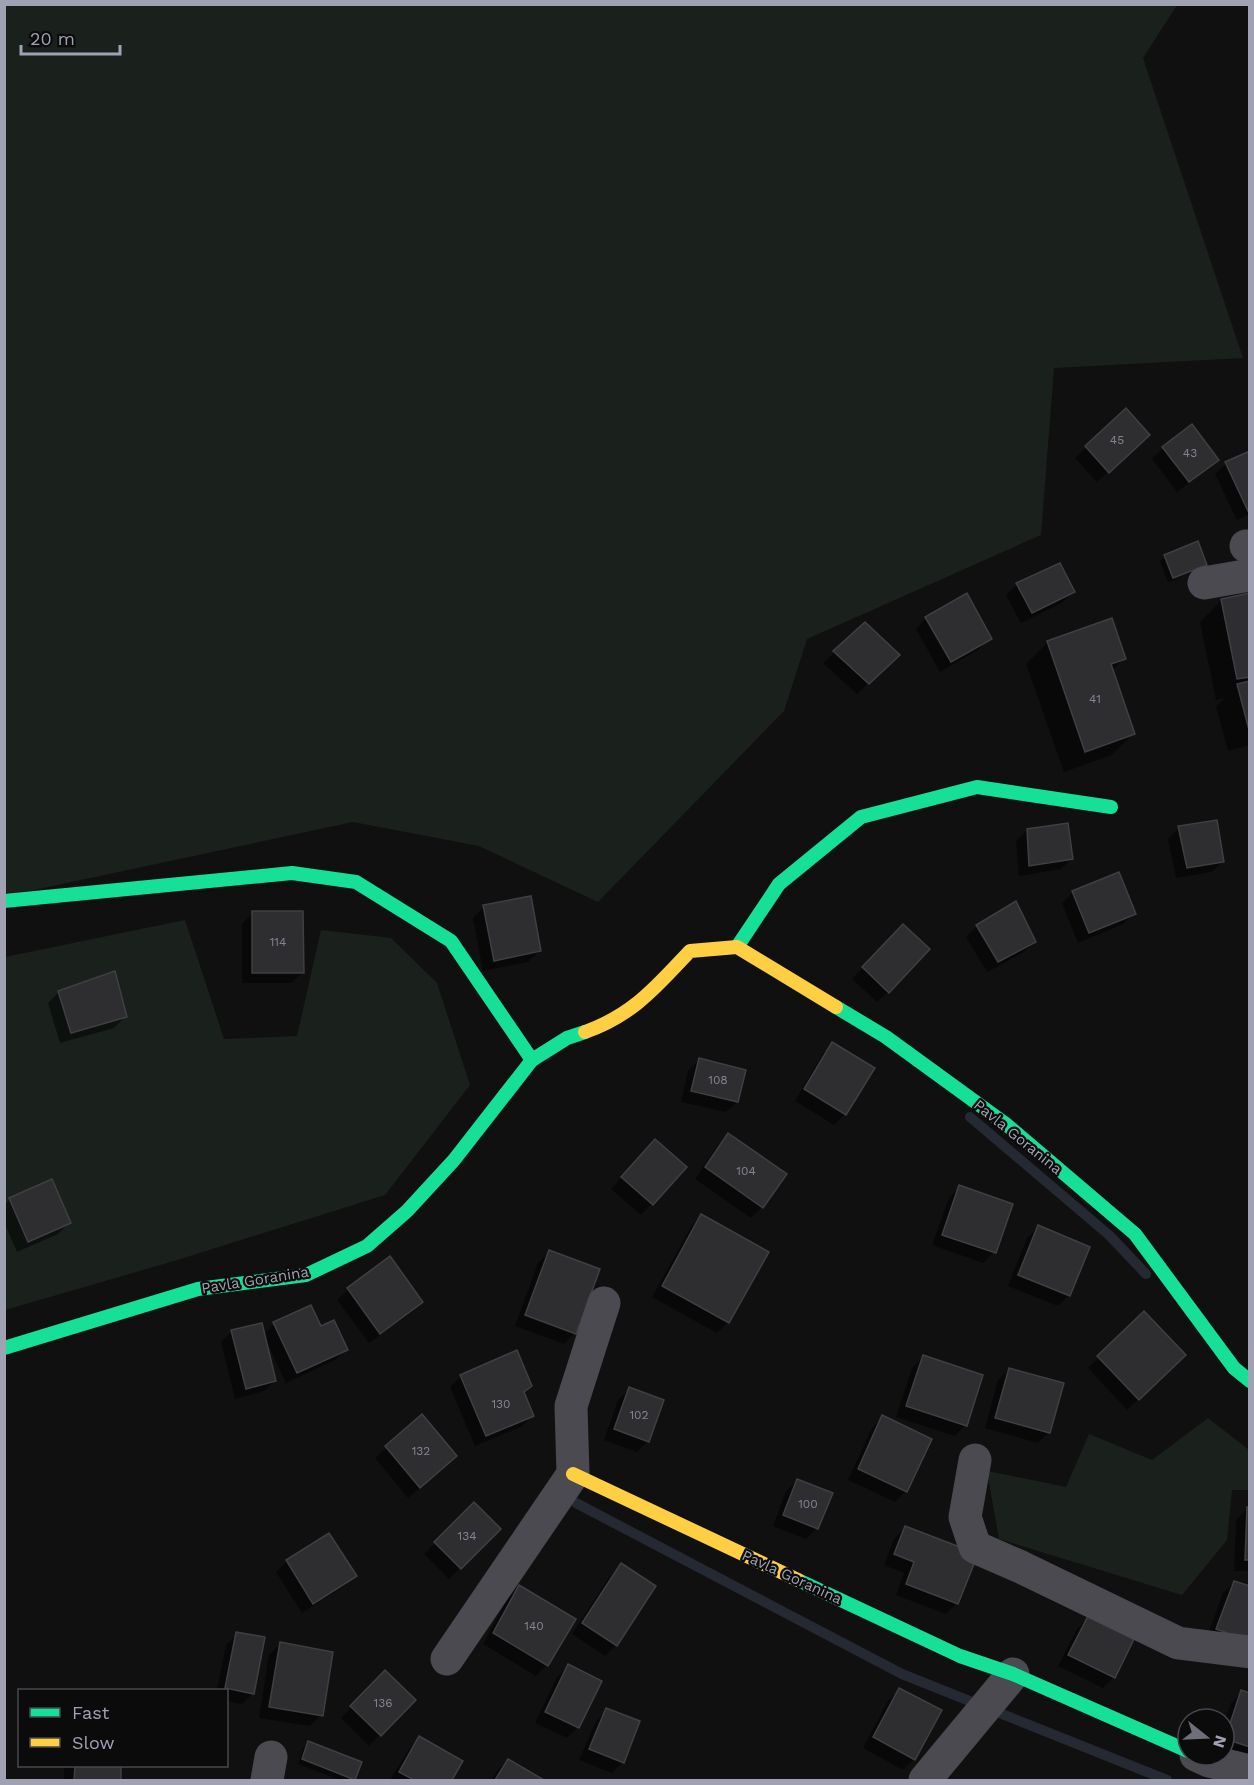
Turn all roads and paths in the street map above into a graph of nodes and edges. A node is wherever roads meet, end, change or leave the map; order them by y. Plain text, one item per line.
1 (1248, 556) edge
2 (1204, 584) dead end
3 (1112, 807) dead end
4 (4, 901) edge
5 (737, 947) junction
6 (532, 1060) junction
7 (604, 1303) dead end
8 (4, 1348) edge
9 (1250, 1381) edge
10 (975, 1460) dead end
11 (573, 1474) junction
12 (1250, 1652) edge
13 (447, 1659) dead end
14 (1013, 1674) junction
15 (1176, 1747) edge
16 (1234, 1767) edge
17 (1250, 1771) edge
18 (925, 1780) edge

1 - 2 street
3 - 5 street
4 - 6 street
5 - 6 street, Pavla Goranina
5 - 9 street, Pavla Goranina
6 - 8 street, Pavla Goranina
7 - 11 street
10 - 12 street
11 - 13 street
11 - 14 street, Pavla Goranina
14 - 15 street, Pavla Goranina
14 - 18 street
16 - 17 street

